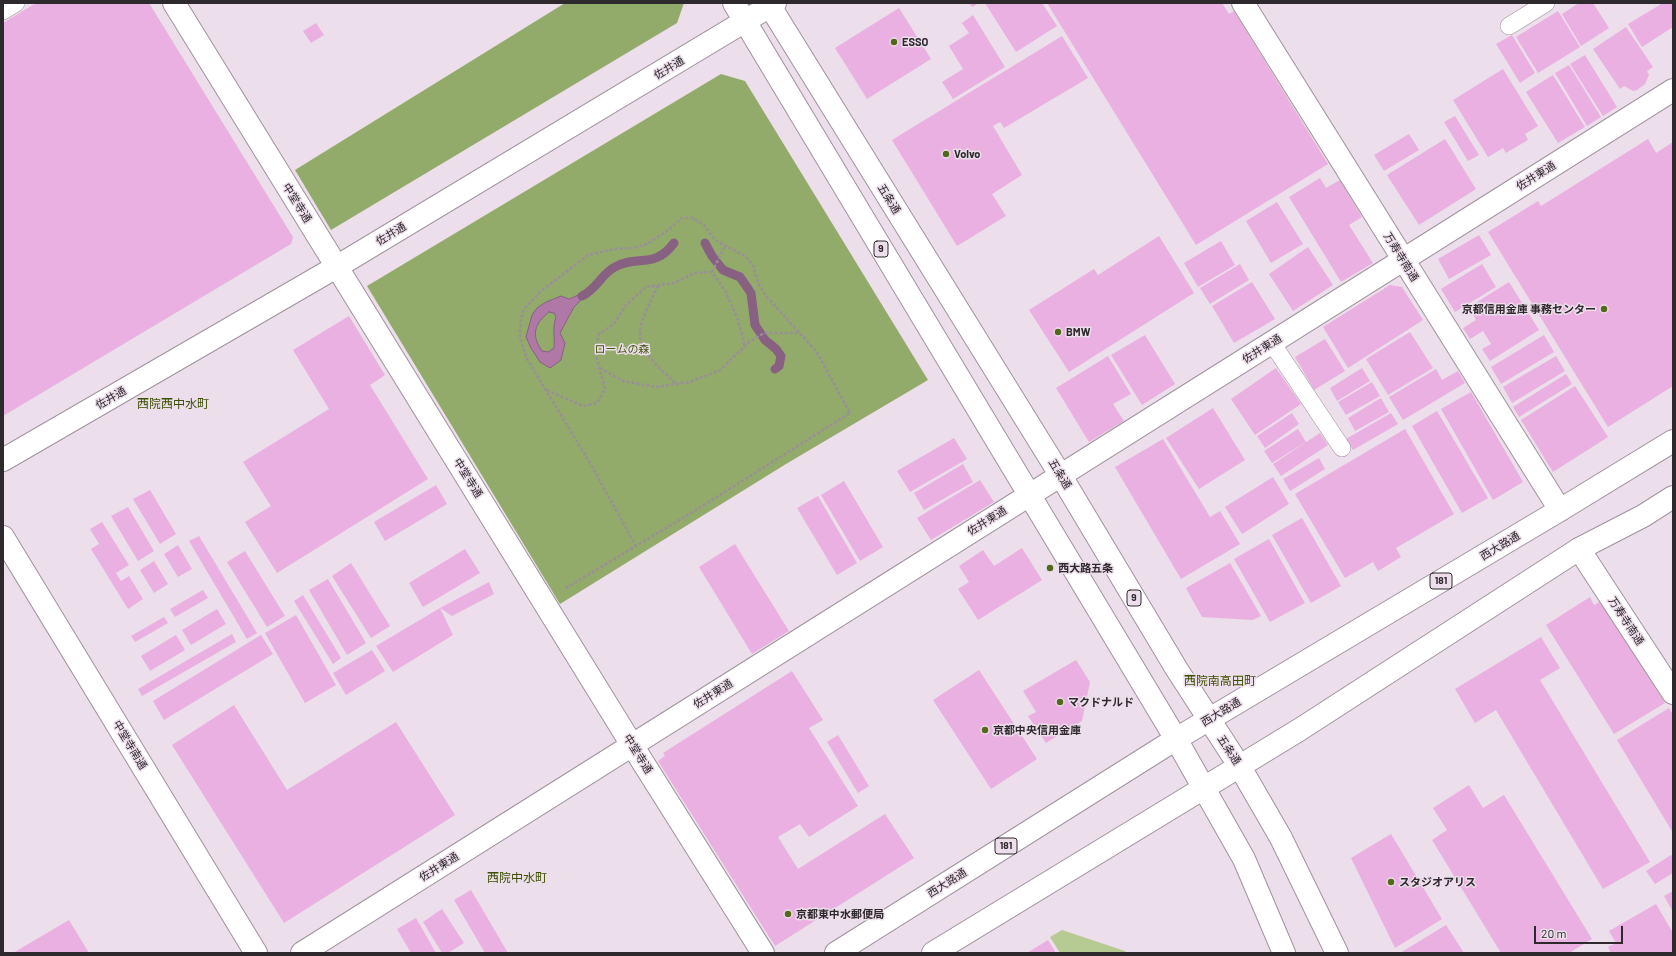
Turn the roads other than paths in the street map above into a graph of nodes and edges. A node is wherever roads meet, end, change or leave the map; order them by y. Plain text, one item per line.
1 (16, 3) edge
2 (174, 3) edge
3 (734, 3) edge
4 (1546, 3) edge
5 (771, 4) edge
6 (1244, 4) edge
7 (3, 11) edge
8 (745, 22) junction
9 (1509, 26) dead end
10 (1673, 90) edge
11 (1403, 260) junction
12 (338, 266) junction
13 (1272, 343) junction
14 (1673, 441) edge
15 (1342, 448) dead end
16 (3, 460) edge
17 (1061, 476) junction
18 (1029, 494) junction
19 (1673, 497) edge
20 (1560, 510) junction
21 (3, 537) edge
22 (1579, 548) junction
23 (1673, 693) edge
24 (1209, 719) junction
25 (1176, 739) junction
26 (632, 745) junction
27 (1240, 767) junction
28 (1204, 789) junction
29 (256, 953) edge
30 (302, 953) edge
31 (762, 953) edge
32 (836, 953) edge
33 (933, 953) edge
34 (1284, 953) edge
35 (1337, 953) edge

1 - 7 lane
2 - 12 main road, 中堂寺通
3 - 8 main road, 9
4 - 9 lane
5 - 8 main road, 佐井通
5 - 17 main road, 五条通 / 9
6 - 11 main road, 万寿寺南通
8 - 12 main road, 佐井通
8 - 18 main road, 9
10 - 11 main road, 佐井東通
11 - 13 main road, 佐井東通
11 - 20 main road, 万寿寺南通
12 - 16 main road, 佐井通
12 - 26 main road, 中堂寺通
13 - 15 lane
13 - 17 main road, 佐井東通
14 - 20 main road, 西大路通 / 181
17 - 18 main road, 佐井東通
17 - 24 main road, 五条通 / 9
18 - 25 main road, 9
18 - 26 main road, 佐井東通
19 - 22 main road
20 - 24 main road, 西大路通 / 181
21 - 29 main road, 中堂寺南通
22 - 23 main road, 万寿寺南通
22 - 27 main road
24 - 25 main road, 西大路通 / 181
24 - 27 main road, 五条通 / 9
25 - 28 main road, 9
25 - 32 main road, 西大路通 / 181
26 - 30 main road, 佐井東通
26 - 31 main road, 中堂寺通
27 - 28 main road
27 - 35 main road, 五条通 / 9
28 - 33 main road
28 - 34 main road, 9

